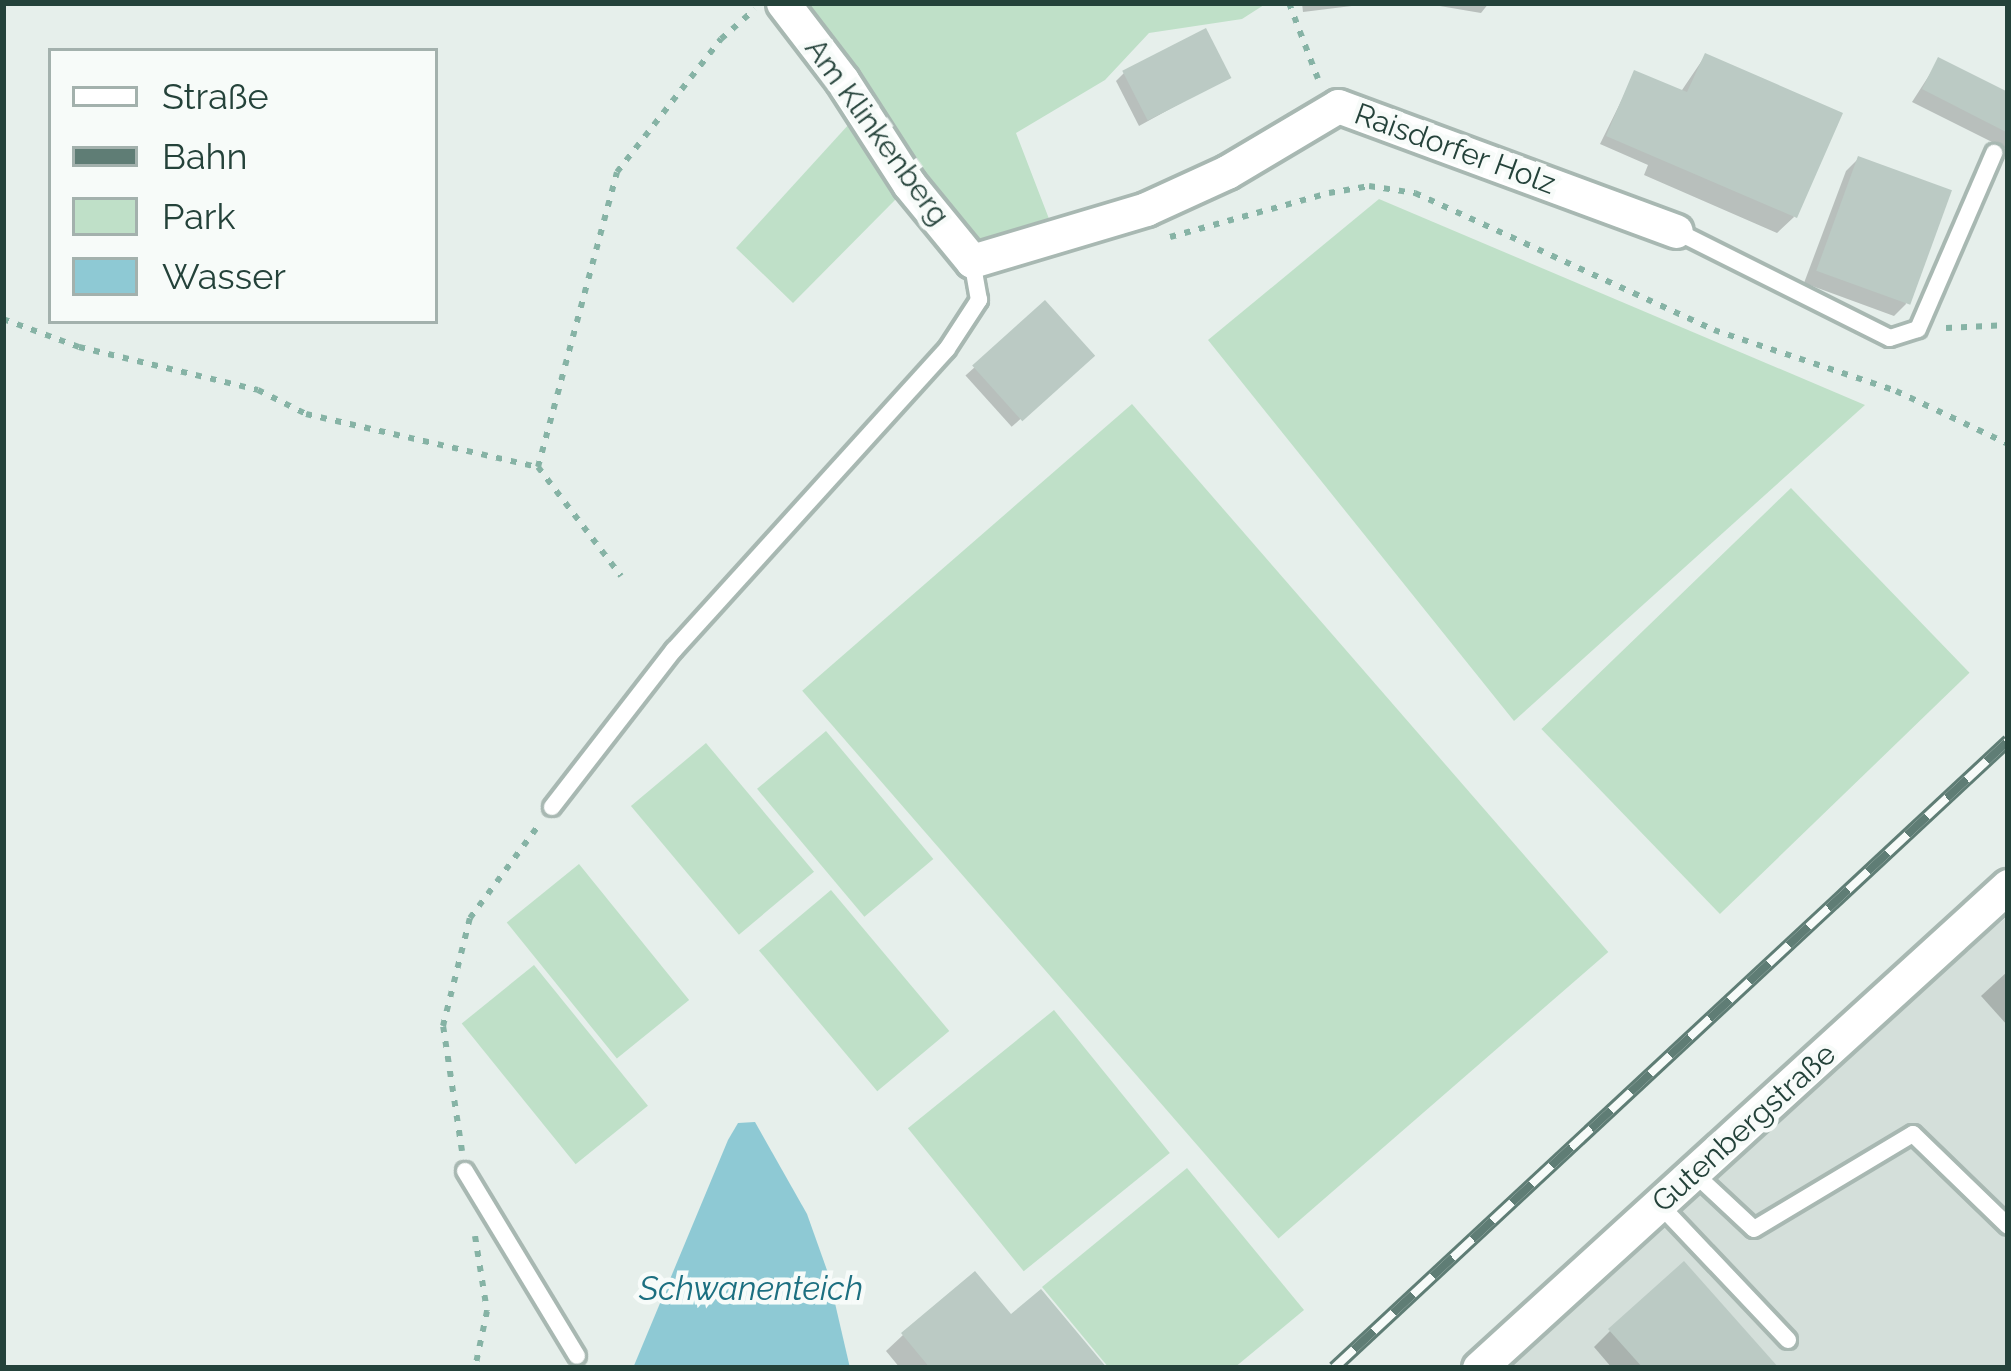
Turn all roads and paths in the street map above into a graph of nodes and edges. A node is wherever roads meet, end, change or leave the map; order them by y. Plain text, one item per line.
1 (763, 3) edge
2 (783, 3) edge
3 (1289, 3) edge
4 (1337, 106) junction
5 (1994, 153) dead end
6 (1676, 231) joint
7 (1150, 242) dead end
8 (972, 261) junction
9 (3, 319) edge
10 (2008, 325) edge
11 (1918, 329) junction
12 (2008, 444) edge
13 (538, 467) junction
14 (621, 576) dead end
15 (552, 807) joint
16 (2008, 886) edge
17 (465, 1171) junction
18 (1696, 1175) junction
19 (1660, 1204) junction
20 (2008, 1226) edge
21 (1788, 1340) dead end
22 (577, 1356) dead end
23 (475, 1368) edge
24 (1479, 1368) edge

1 - 13 path
2 - 8 street, Am Klinkenberg
3 - 4 path
4 - 6 street, Raisdorfer Holz
4 - 8 street, Raisdorfer Holz
5 - 11 lane
6 - 11 lane
7 - 12 path
8 - 15 lane
9 - 13 path
10 - 11 path
13 - 14 path
15 - 17 path
16 - 18 street, Gutenbergstraße
17 - 22 lane
17 - 23 path
18 - 19 street, Gutenbergstraße
18 - 20 lane
19 - 21 lane
19 - 24 street, Gutenbergstraße

